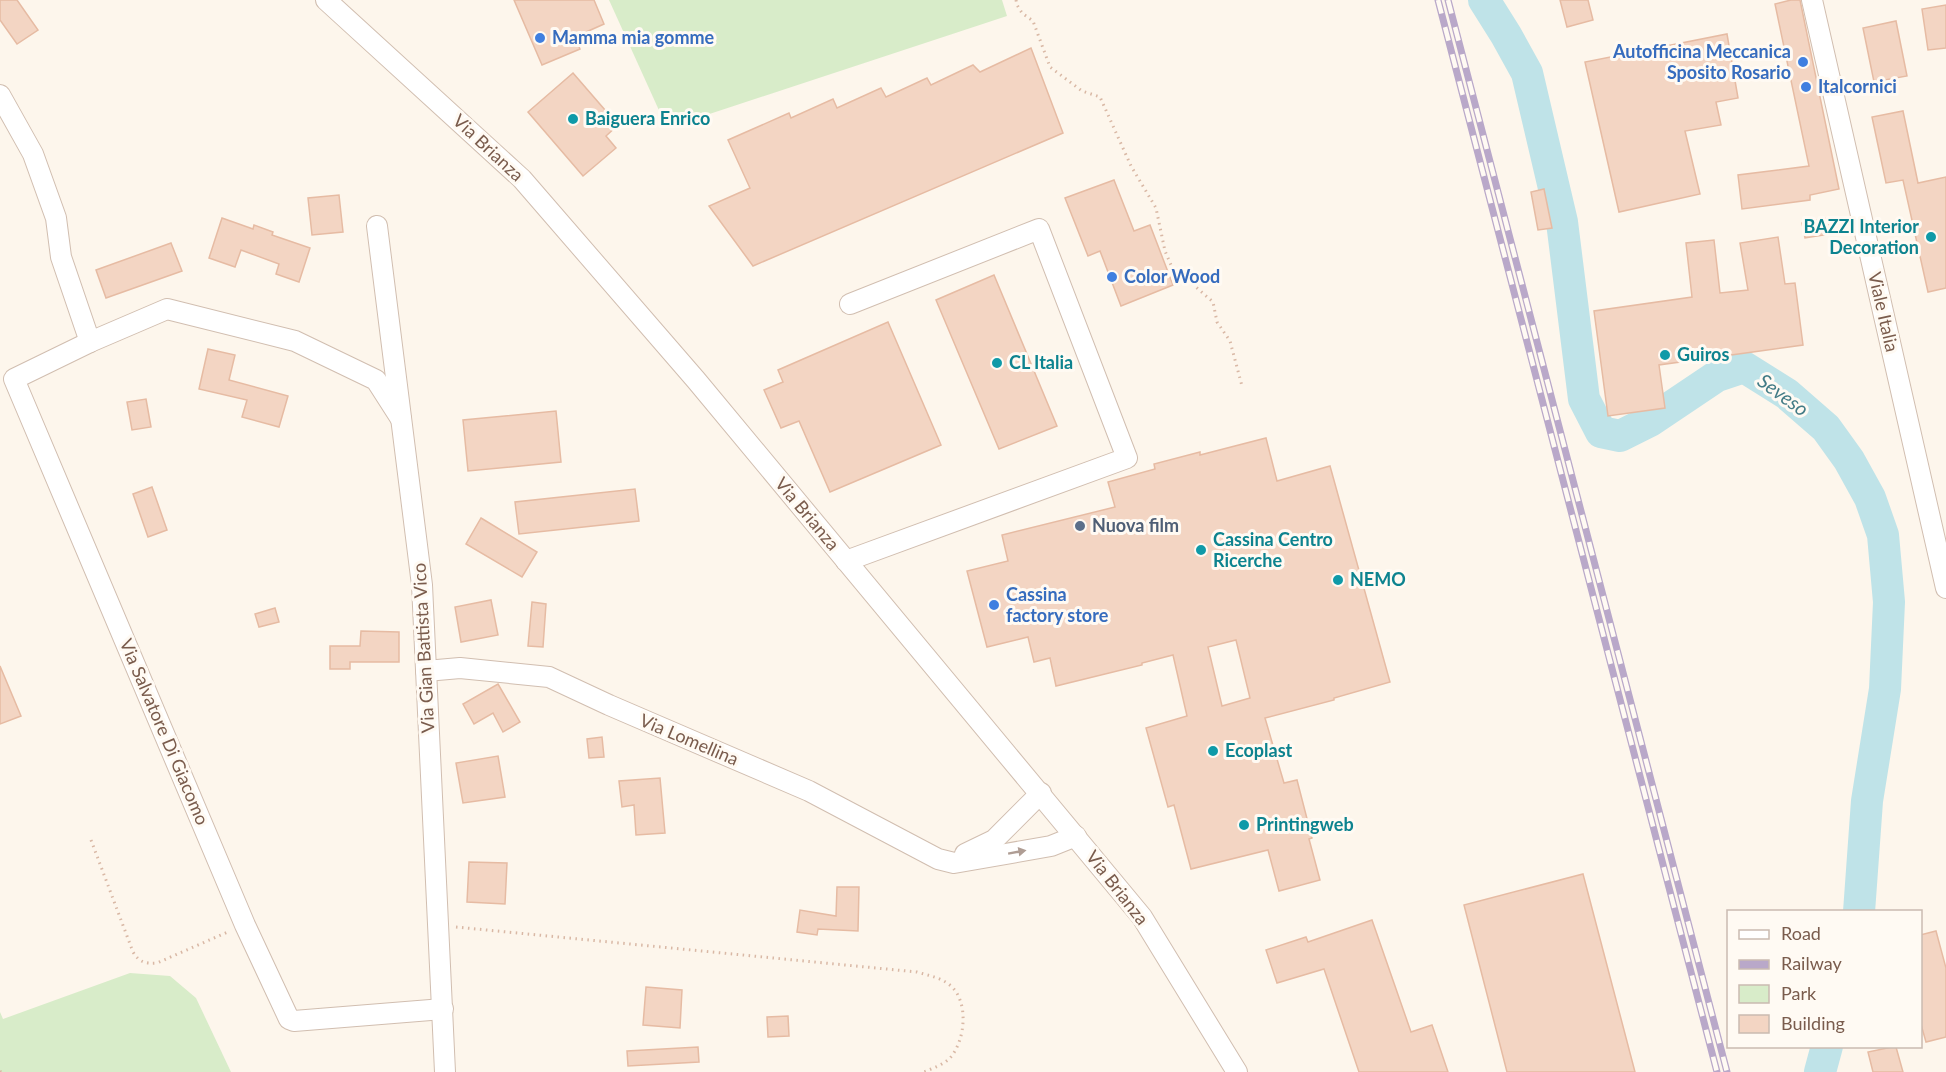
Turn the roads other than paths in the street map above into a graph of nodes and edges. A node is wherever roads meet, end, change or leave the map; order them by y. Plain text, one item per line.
1 (326, 0) edge
2 (1812, 0) edge
3 (0, 95) edge
4 (377, 226) dead end
5 (850, 304) dead end
6 (90, 342) junction
7 (401, 419) junction
8 (846, 561) junction
9 (1946, 588) edge
10 (426, 671) junction
11 (1041, 793) junction
12 (1076, 836) junction
13 (938, 859) junction
14 (443, 1009) junction
15 (445, 1072) edge
16 (1237, 1072) edge

1 - 8 street, Via Brianza
2 - 9 street, Viale Italia
3 - 6 street
4 - 7 street, Via Gian Battista Vico
5 - 8 street
6 - 7 street, Via Salvatore Di Giacomo
6 - 14 street, Via Salvatore Di Giacomo
7 - 10 street, Via Gian Battista Vico
8 - 11 street, Via Brianza
10 - 13 street, Via Lomellina
10 - 14 street, Via Gian Battista Vico
11 - 12 street, Via Brianza
11 - 13 street
13 -> 12 street, Via Lomellina
12 - 16 street, Via Brianza
14 - 15 street, Via Gian Battista Vico

